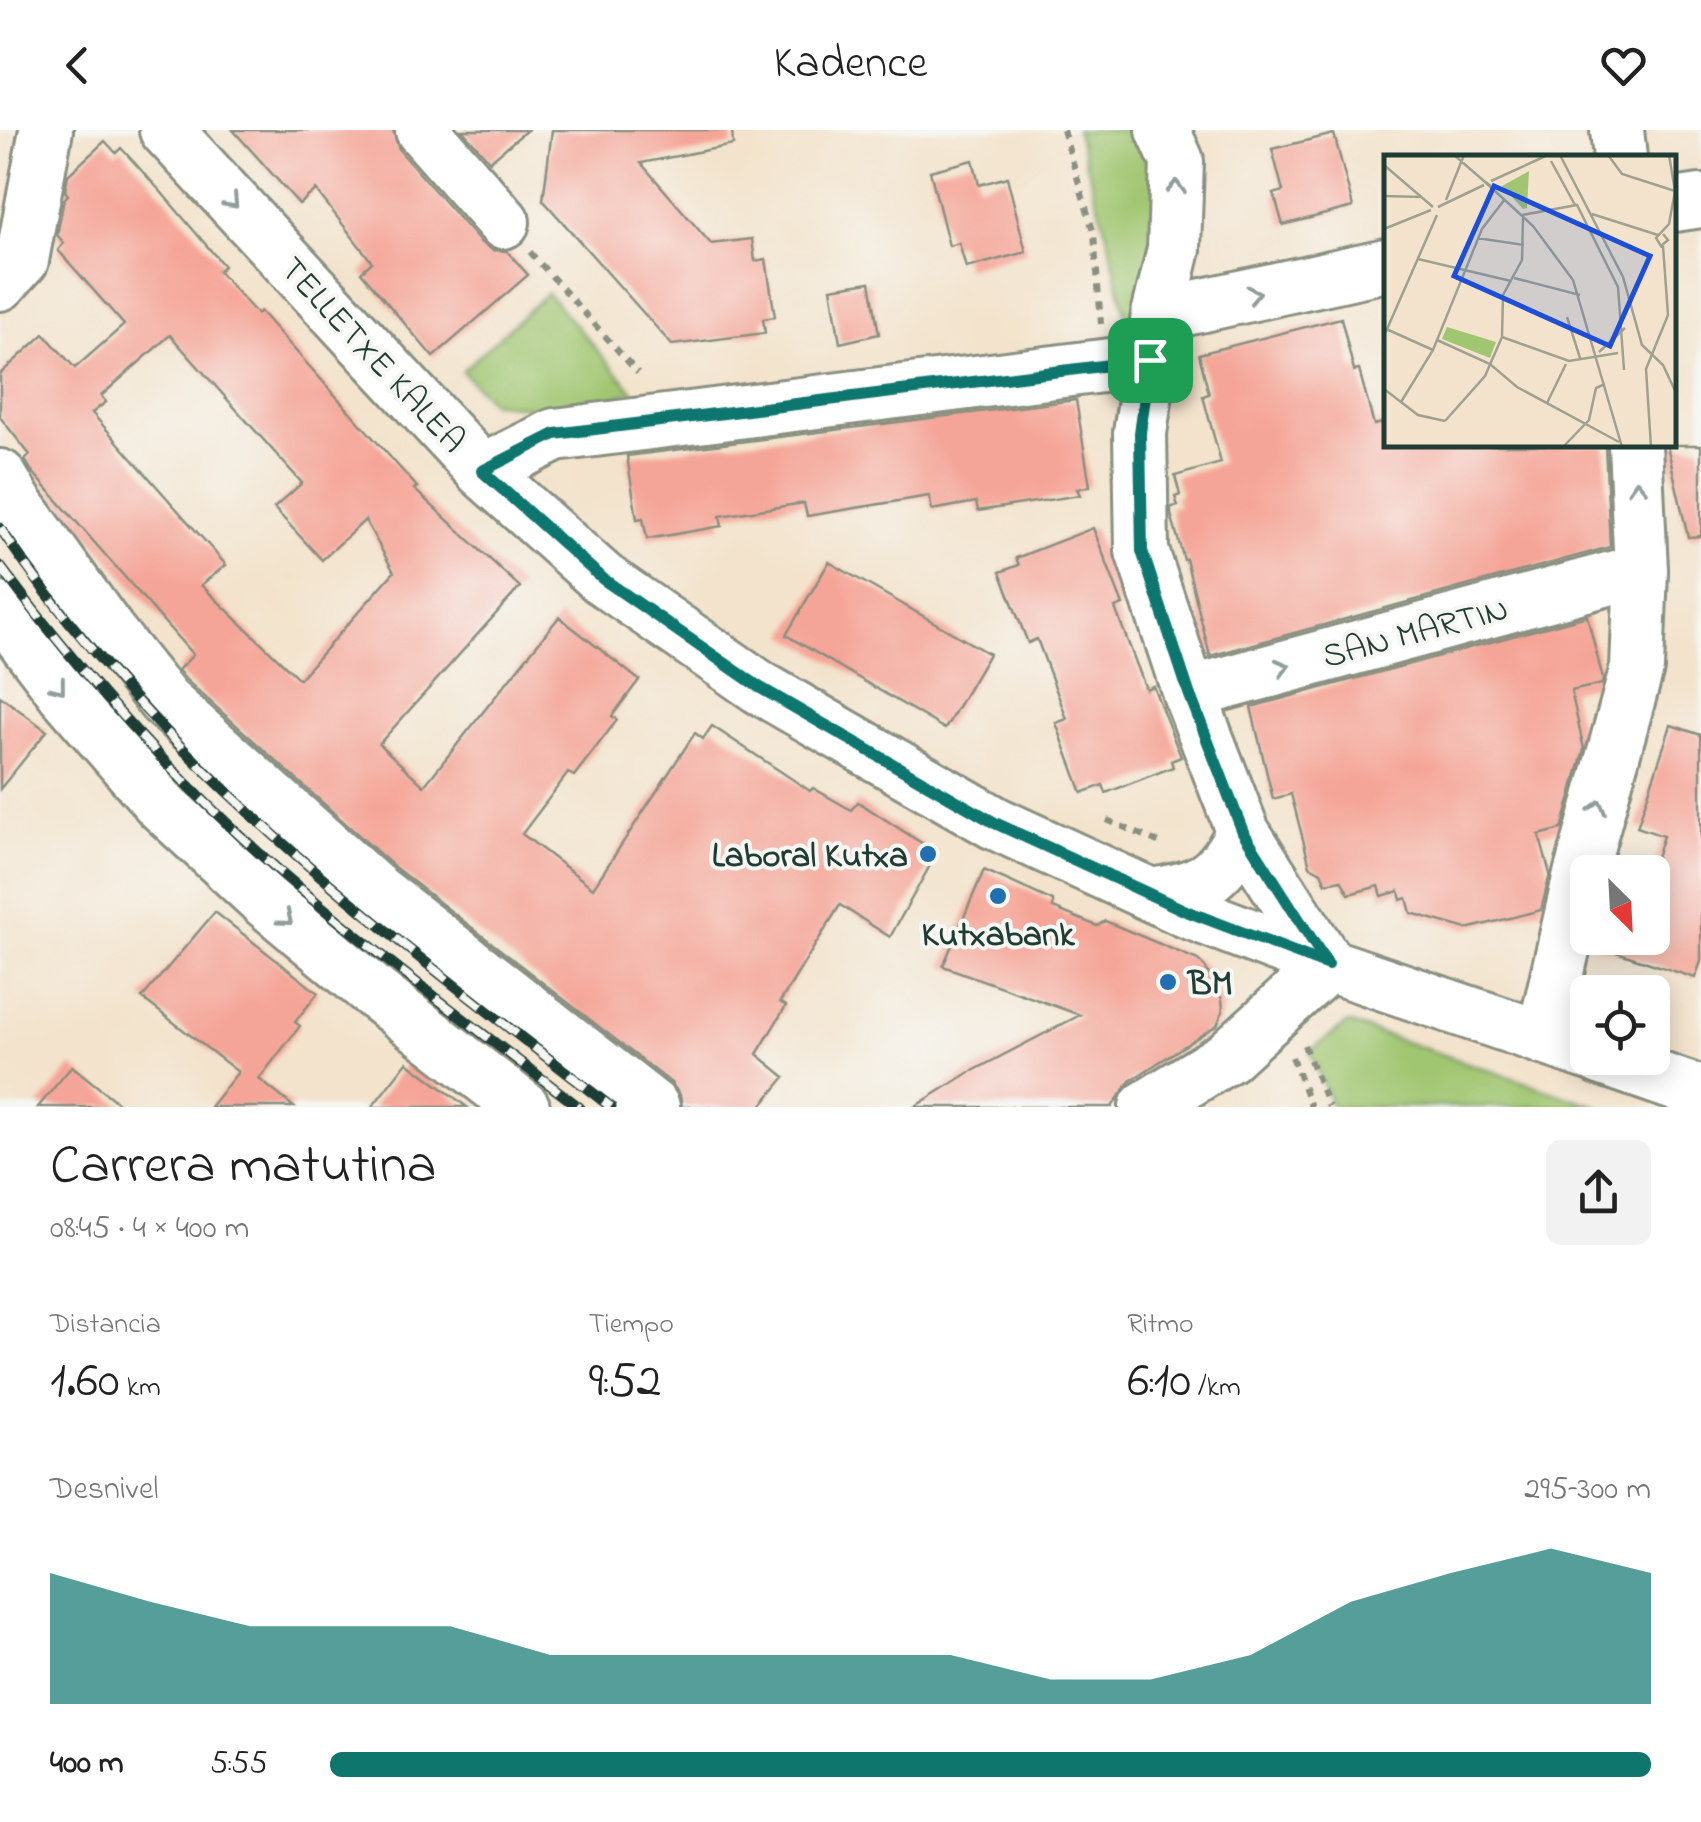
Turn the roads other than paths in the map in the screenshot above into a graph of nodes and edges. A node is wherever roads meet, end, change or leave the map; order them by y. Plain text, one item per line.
1 (46, 130) edge
2 (166, 130) edge
3 (422, 130) edge
4 (1163, 130) edge
5 (1617, 130) edge
6 (1620, 155) edge
7 (1701, 201) edge
8 (1676, 205) edge
9 (503, 222) road end
10 (1384, 266) edge
11 (0, 284) edge
12 (1154, 338) junction
13 (1636, 448) edge
14 (482, 471) junction
15 (0, 476) edge
16 (1641, 570) junction
17 (0, 609) edge
18 (1189, 693) junction
19 (1243, 832) junction
20 (1162, 872) junction
21 (1328, 965) junction
22 (1565, 1046) edge
23 (1649, 1075) edge
24 (1701, 1093) edge
25 (524, 1107) edge
26 (652, 1107) edge
27 (1146, 1107) edge

1 - 11 street
2 -> 14 street, TELLETXE KALEA
3 - 9 street
12 -> 4 street
5 - 6 street
7 - 8 street
12 -> 10 street
12 - 14 street
12 - 18 street
16 -> 13 street
14 - 20 street, TELLETXE KALEA
15 - 26 street
18 -> 16 street, SAN MARTIN
22 -> 16 street
17 -> 25 street
18 - 19 street
19 - 20 street
19 - 21 street
20 - 21 street, TELLETXE KALEA
21 - 22 street, TELLETXE KALEA
21 - 27 street
23 - 24 street

